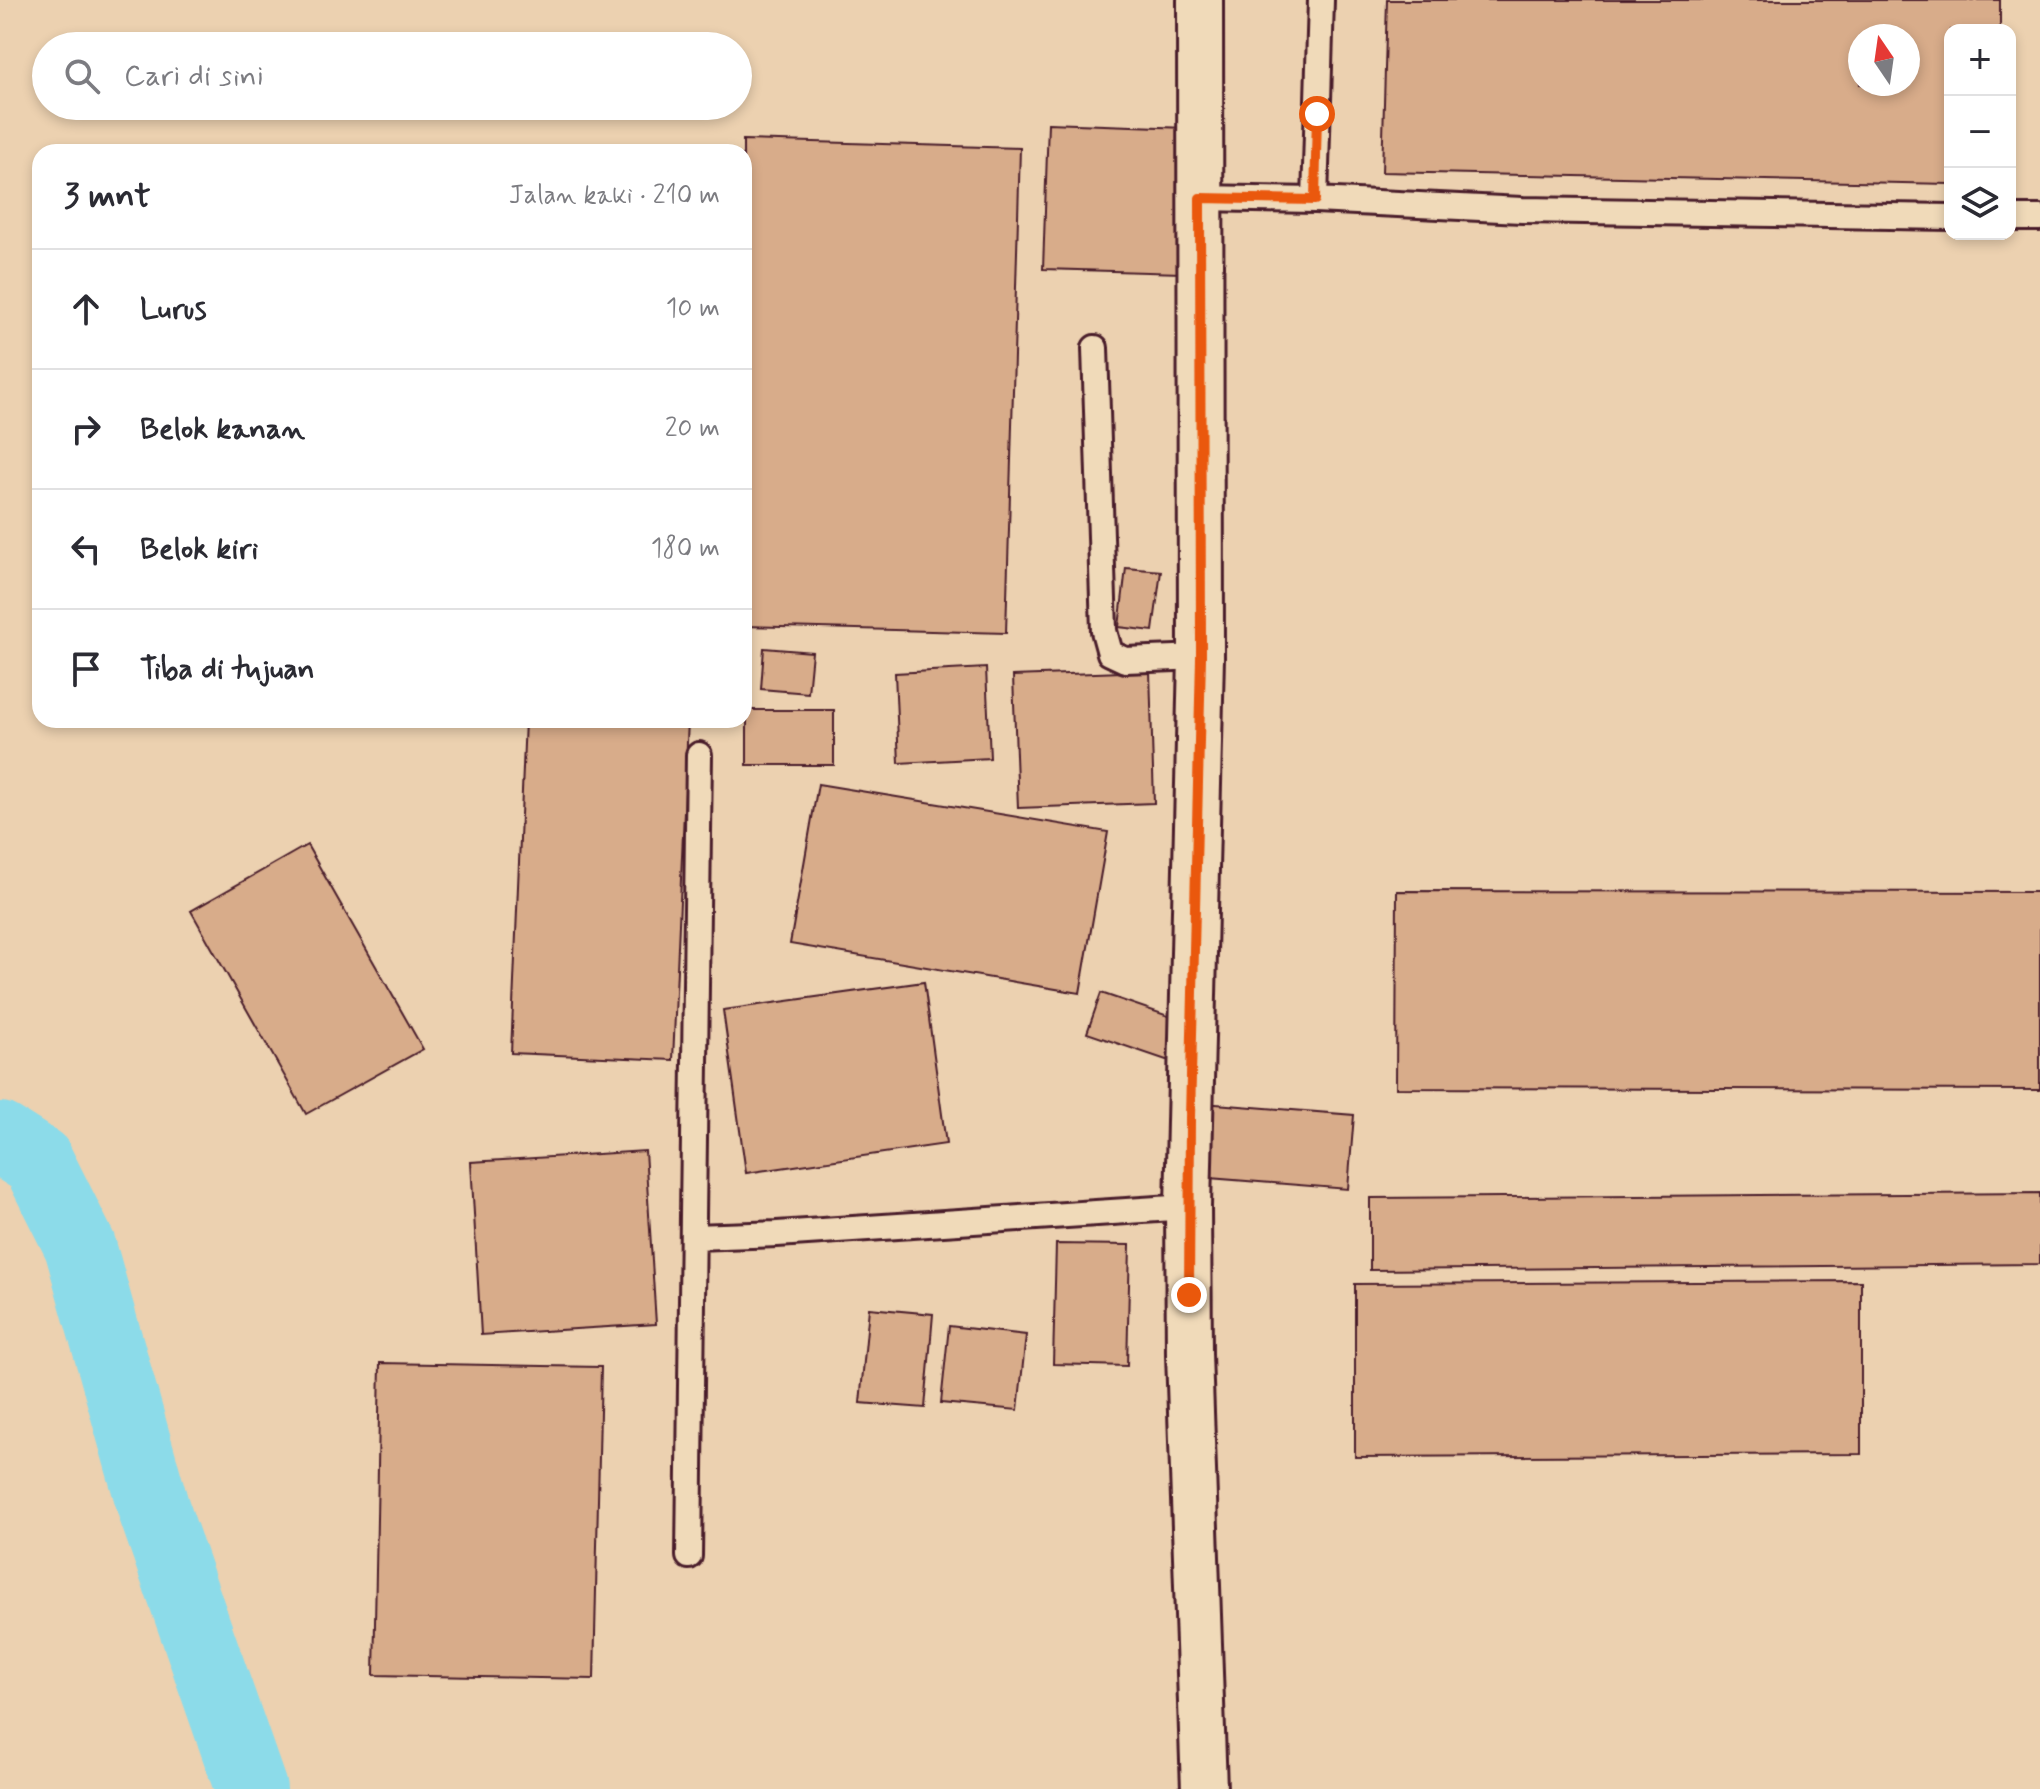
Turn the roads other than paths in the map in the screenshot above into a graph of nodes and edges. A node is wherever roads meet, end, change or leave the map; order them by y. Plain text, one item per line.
1 (1200, 0) edge
2 (1321, 0) edge
3 (1200, 198) junction
4 (1315, 200) junction
5 (1944, 217) edge
6 (2016, 218) edge
7 (2040, 218) edge
8 (1095, 348) dead end
9 (1201, 657) junction
10 (699, 755) dead end
11 (1188, 1207) junction
12 (694, 1237) junction
13 (689, 1556) dead end
14 (1204, 1789) edge

1 - 3 street
2 - 4 lane
3 - 4 lane
3 - 9 street
4 - 5 lane
6 - 7 lane
8 - 9 lane
9 - 11 street
10 - 12 lane
11 - 12 lane
11 - 14 street
12 - 13 lane

